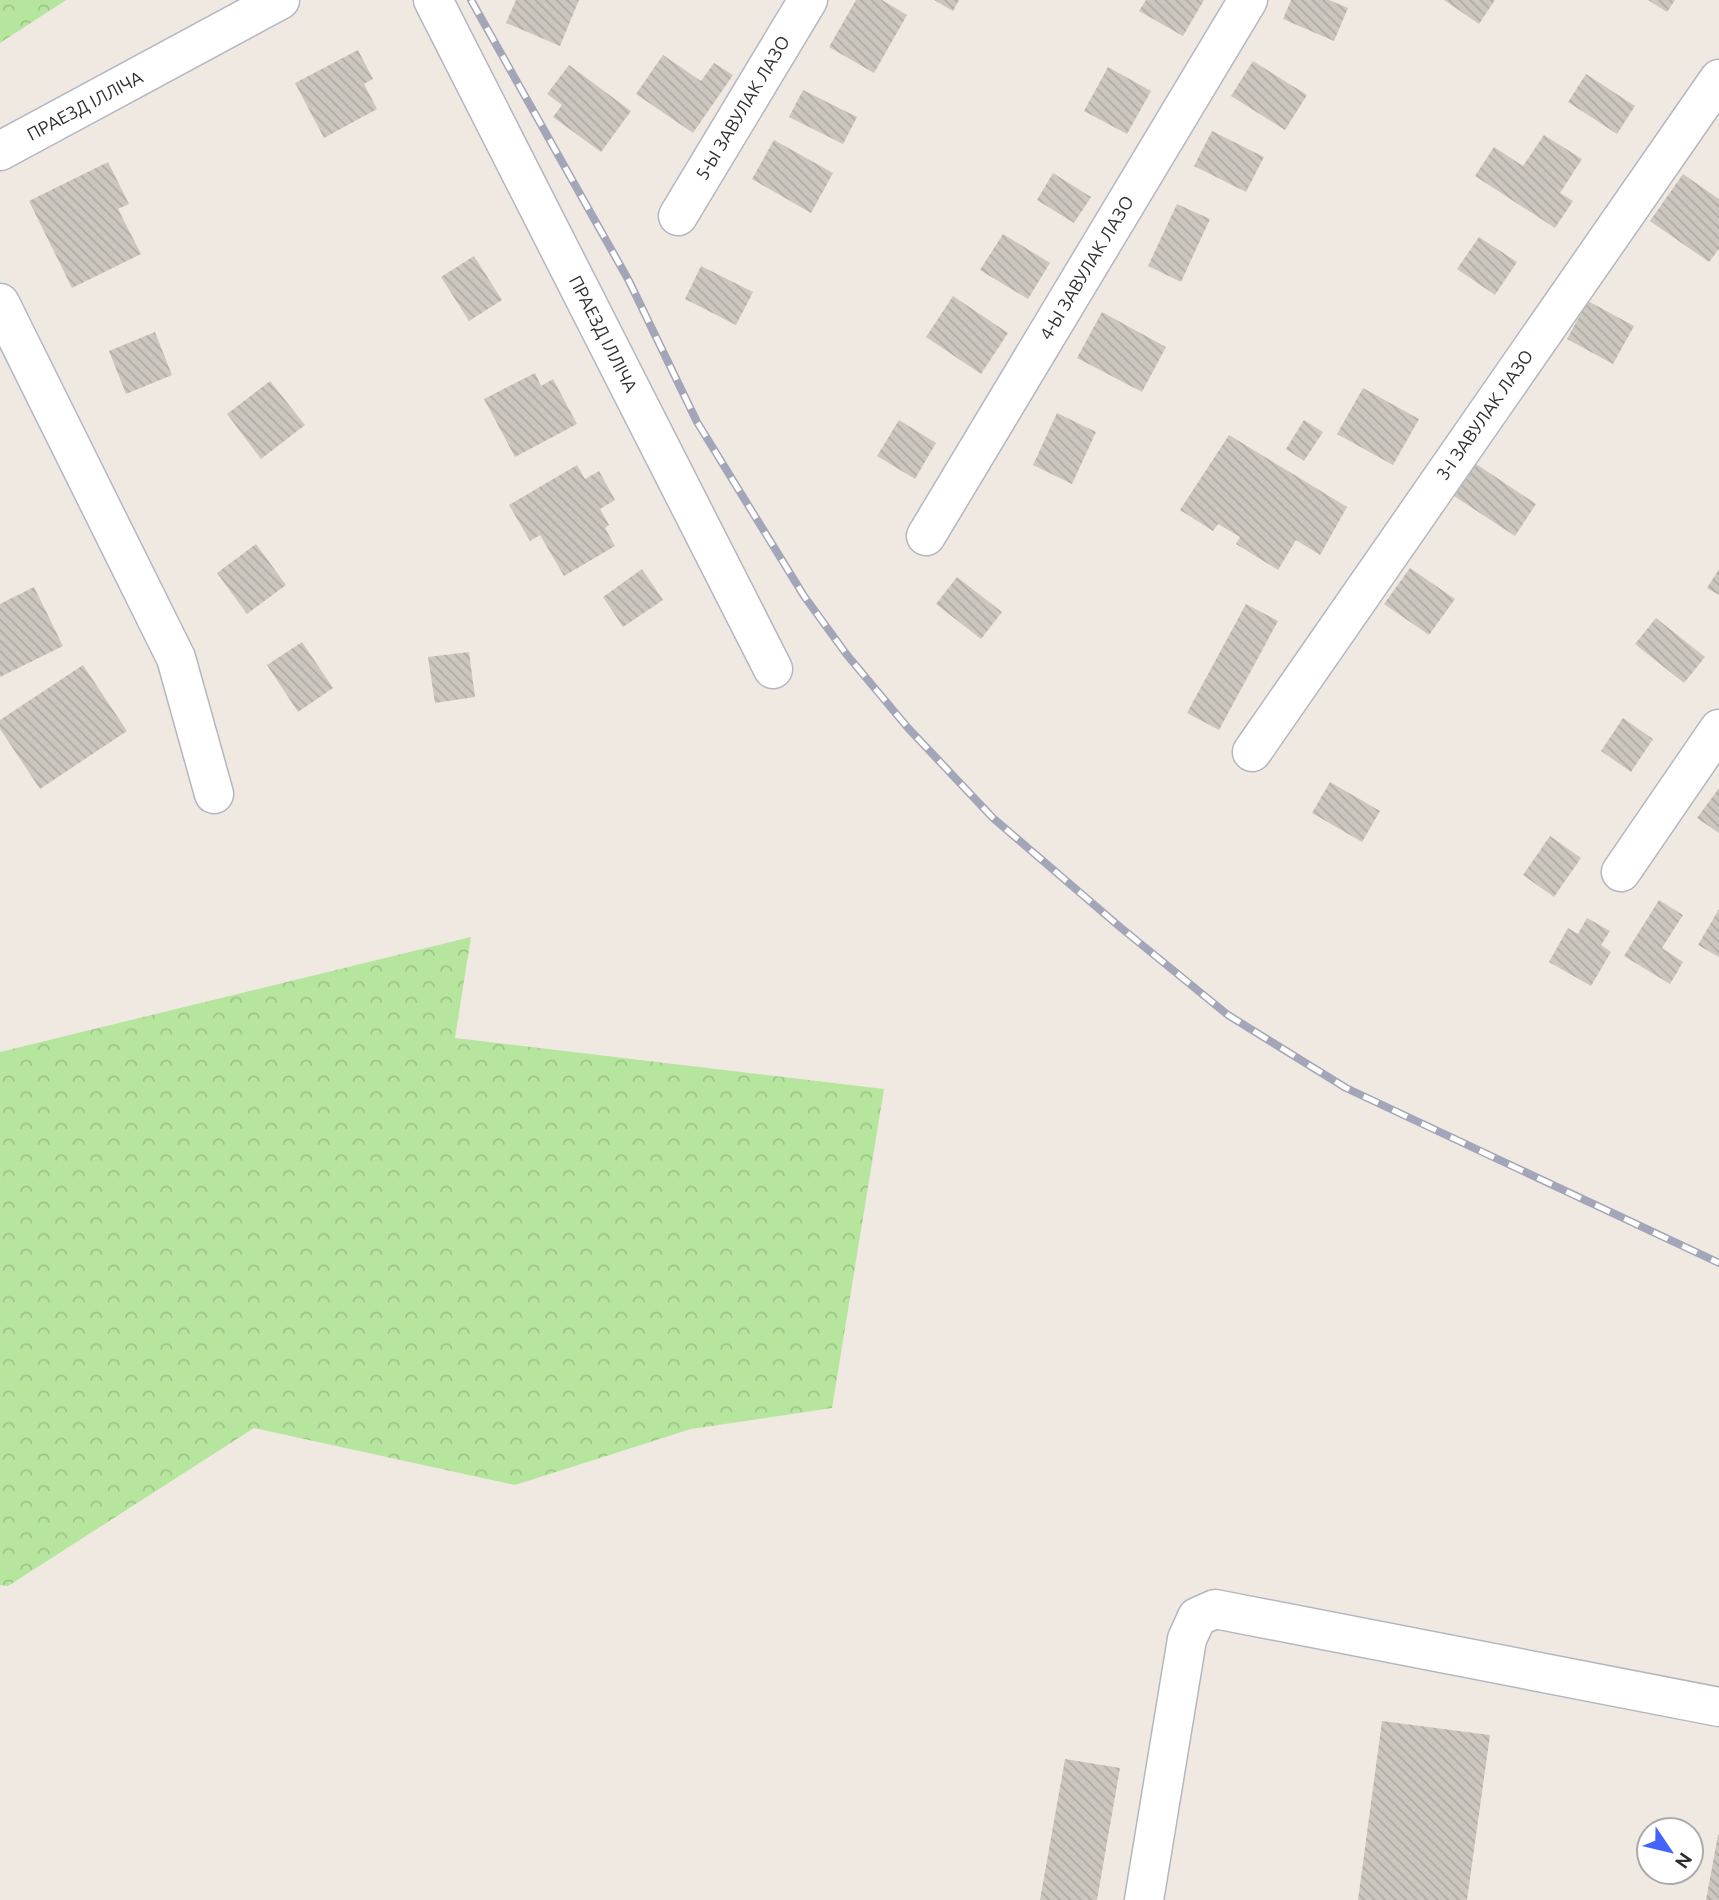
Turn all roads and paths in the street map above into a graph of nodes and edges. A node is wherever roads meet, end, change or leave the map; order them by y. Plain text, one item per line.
1 (280, 0) edge
2 (433, 0) edge
3 (808, 0) edge
4 (1248, 0) edge
5 (1719, 79) edge
6 (0, 151) edge
7 (678, 216) dead end
8 (0, 303) edge
9 (926, 536) dead end
10 (773, 668) dead end
11 (1719, 729) edge
12 (1252, 751) dead end
13 (214, 794) dead end
14 (1621, 872) dead end
15 (1719, 1706) edge
16 (1144, 1900) edge

1 - 6 street, ПРАЕЗД ІЛЛІЧА
2 - 10 street, ПРАЕЗД ІЛЛІЧА
3 - 7 street, 5-Ы ЗАВУЛАК ЛАЗО
4 - 9 street, 4-Ы ЗАВУЛАК ЛАЗО
5 - 12 street, 3-І ЗАВУЛАК ЛАЗО
8 - 13 street
11 - 14 street
15 - 16 street

